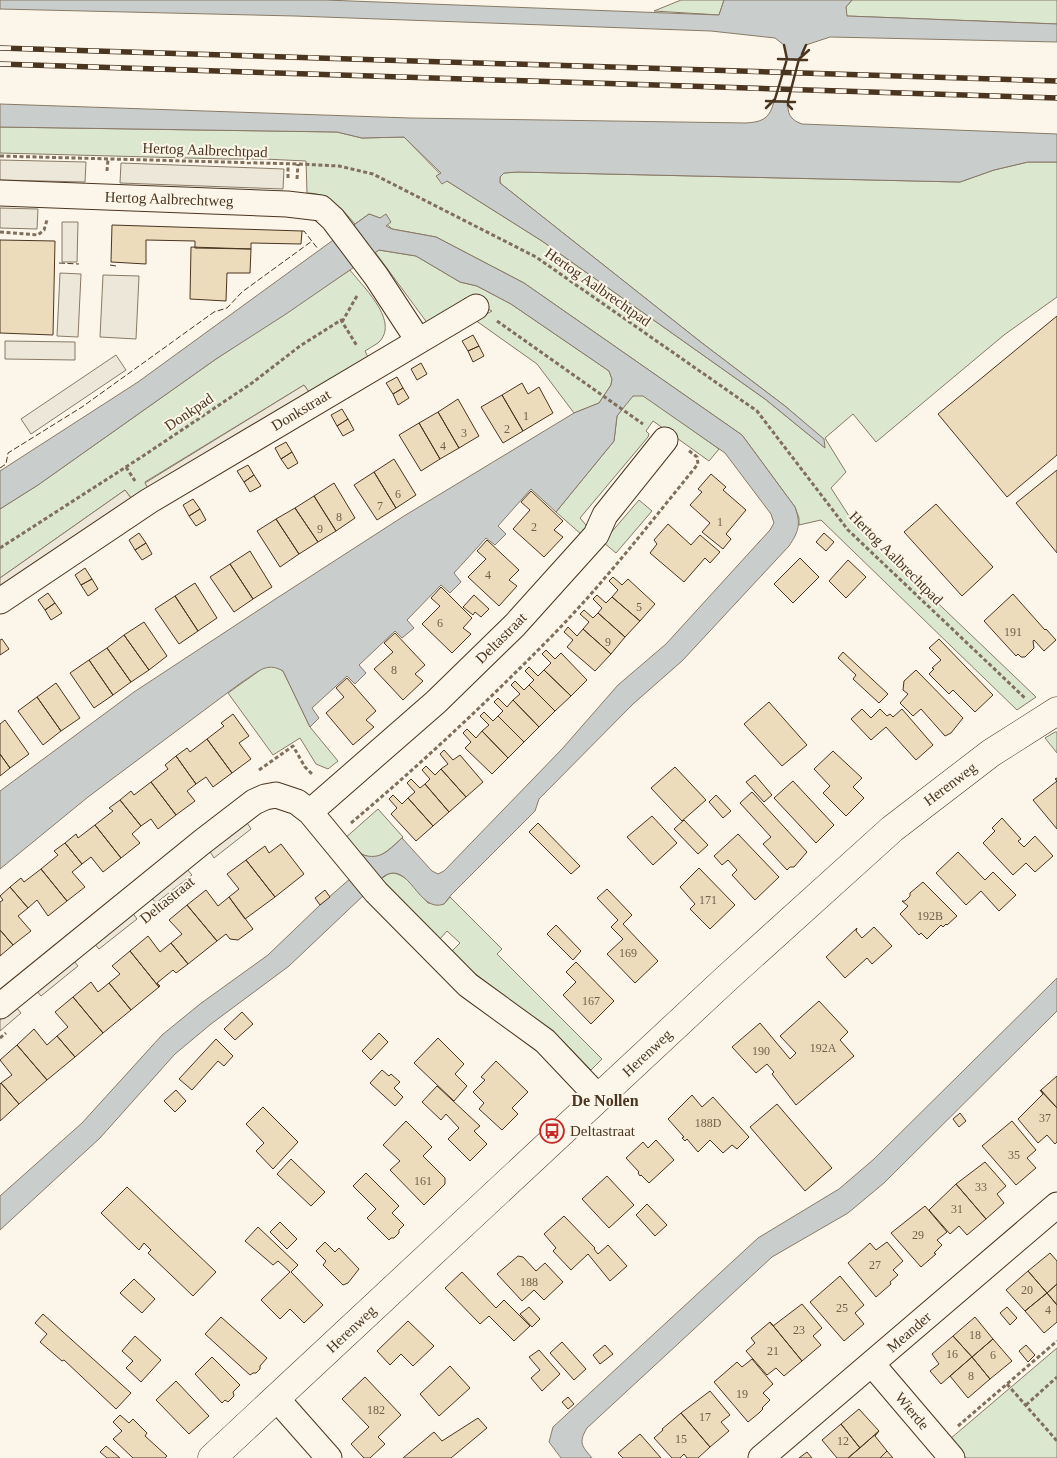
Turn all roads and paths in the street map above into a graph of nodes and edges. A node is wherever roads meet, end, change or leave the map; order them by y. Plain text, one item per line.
1 (0, 156) edge
2 (0, 193) edge
3 (52, 217) dead end
4 (0, 232) edge
5 (368, 282) junction
6 (476, 306) joint
7 (342, 322) junction
8 (418, 340) junction
9 (371, 368) junction
10 (627, 412) dead end
11 (665, 440) dead end
12 (0, 548) edge
13 (0, 600) edge
14 (1052, 714) edge
15 (310, 812) junction
16 (0, 1006) edge
17 (11, 1029) dead end
18 (0, 1038) edge
19 (599, 1098) junction
20 (1057, 1205) edge
21 (1057, 1341) edge
22 (872, 1364) junction
23 (1057, 1377) edge
24 (1007, 1384) junction
25 (276, 1398) junction
26 (1026, 1405) junction
27 (1057, 1441) edge
28 (945, 1450) edge
29 (212, 1458) edge
30 (329, 1458) edge
31 (761, 1458) edge

1 - 14 path, Hertog Aalbrechtpad
2 - 5 street, Hertog Aalbrechtweg
3 - 4 path
5 - 7 path
5 - 8 street
6 - 8 street, Donkstraat
6 - 10 path
7 - 9 path
7 - 12 path, Donkpad
8 - 9 street, Donkstraat
9 - 13 street, Donkstraat
11 - 15 street, Deltastraat
14 - 19 street, Herenweg
15 - 16 street, Deltastraat
15 - 19 street, Deltastraat
17 - 18 path
19 - 25 street, Herenweg
20 - 22 street, Meander
21 - 24 path
22 - 28 street, Wierde
22 - 31 street, Meander
23 - 26 path
24 - 26 path
24 - 28 path
25 - 29 street, Herenweg
25 - 30 street
26 - 27 path

